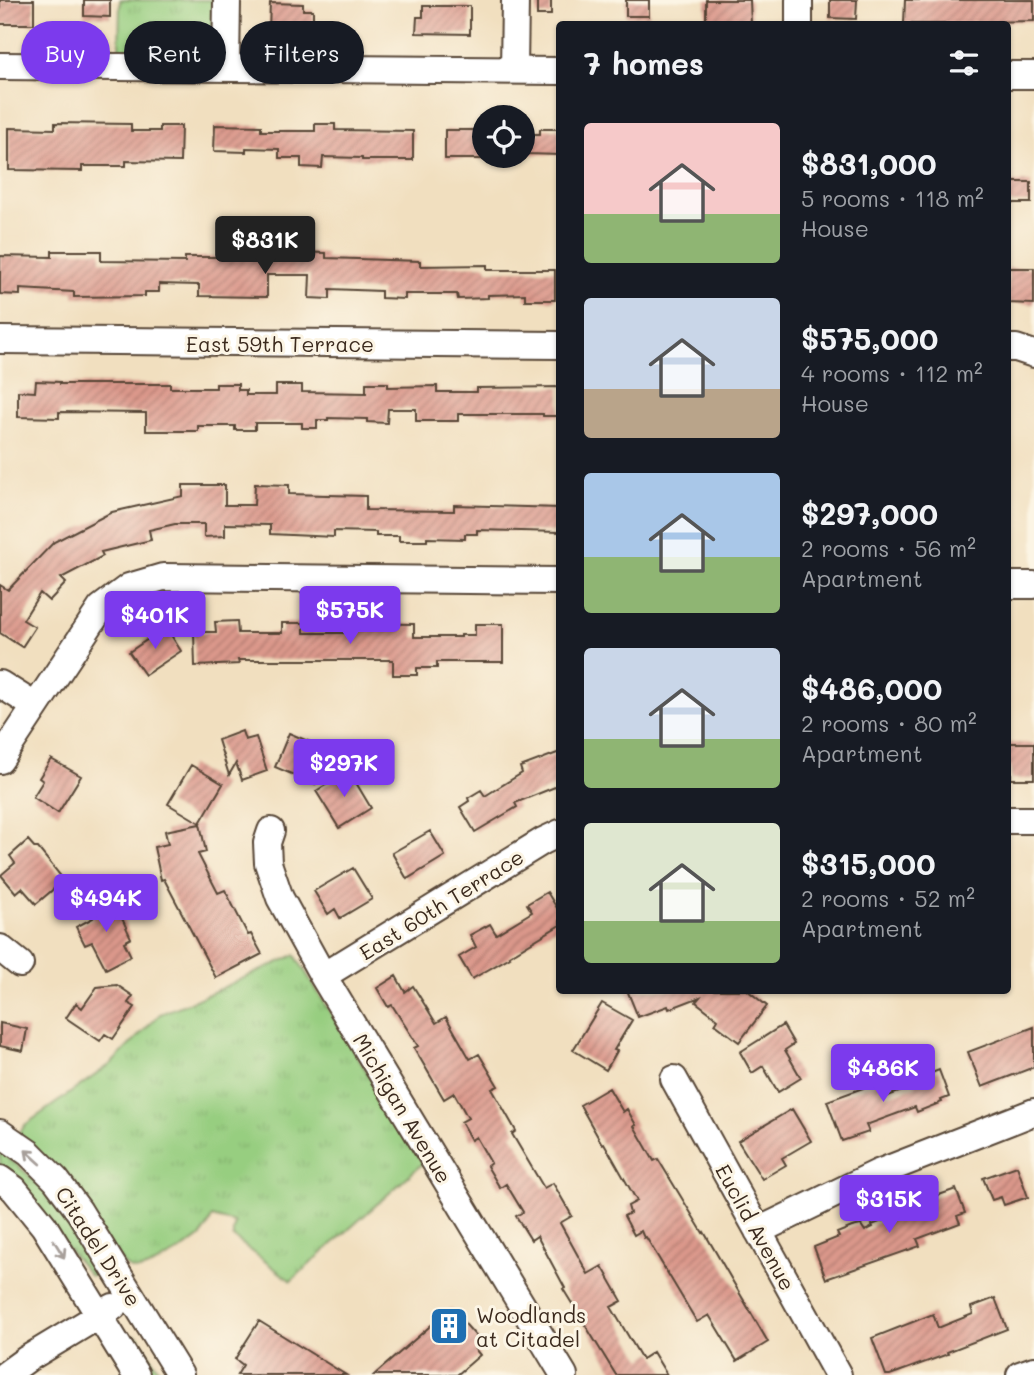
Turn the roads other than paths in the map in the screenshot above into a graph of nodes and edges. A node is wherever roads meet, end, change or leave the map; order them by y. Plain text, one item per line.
1 (227, 0) edge
2 (515, 0) edge
3 (799, 0) edge
4 (799, 21) edge
5 (0, 66) edge
6 (124, 67) edge
7 (226, 67) joint
8 (514, 71) junction
9 (556, 71) edge
10 (1011, 75) edge
11 (1034, 75) edge
12 (0, 340) edge
13 (556, 345) edge
14 (1011, 348) edge
15 (1034, 354) edge
16 (556, 581) edge
17 (1011, 585) edge
18 (1034, 585) edge
19 (0, 684) edge
20 (35, 706) junction
21 (0, 760) edge
22 (1011, 820) edge
23 (1034, 820) edge
24 (271, 831) dead end
25 (556, 835) edge
26 (323, 976) junction
27 (674, 1080) dead end
28 (1034, 1112) edge
29 (0, 1133) edge
30 (0, 1179) edge
31 (758, 1231) junction
32 (131, 1294) junction
33 (100, 1316) junction
34 (1034, 1370) edge
35 (5, 1375) edge
36 (136, 1375) edge
37 (180, 1375) edge
38 (564, 1375) edge
39 (838, 1375) edge
40 (1020, 1375) edge

1 - 7 street
2 - 8 street
3 - 4 street
5 - 6 street
7 - 8 street
8 - 9 street
10 - 11 street
12 - 13 street, East 59th Terrace
14 - 15 street
16 - 20 street
17 - 18 street
19 - 20 street
20 - 21 street
22 - 23 street
24 - 26 street, Michigan Avenue
25 - 26 street, East 60th Terrace
26 - 38 street, Michigan Avenue
27 - 31 street, Euclid Avenue
28 - 31 street
32 -> 29 street, Citadel Drive
30 -> 33 street, Citadel Drive
31 - 39 street, Euclid Avenue
32 - 33 street
32 - 37 street, Citadel Drive
33 - 35 street
33 - 36 street, Citadel Drive
34 - 40 street

